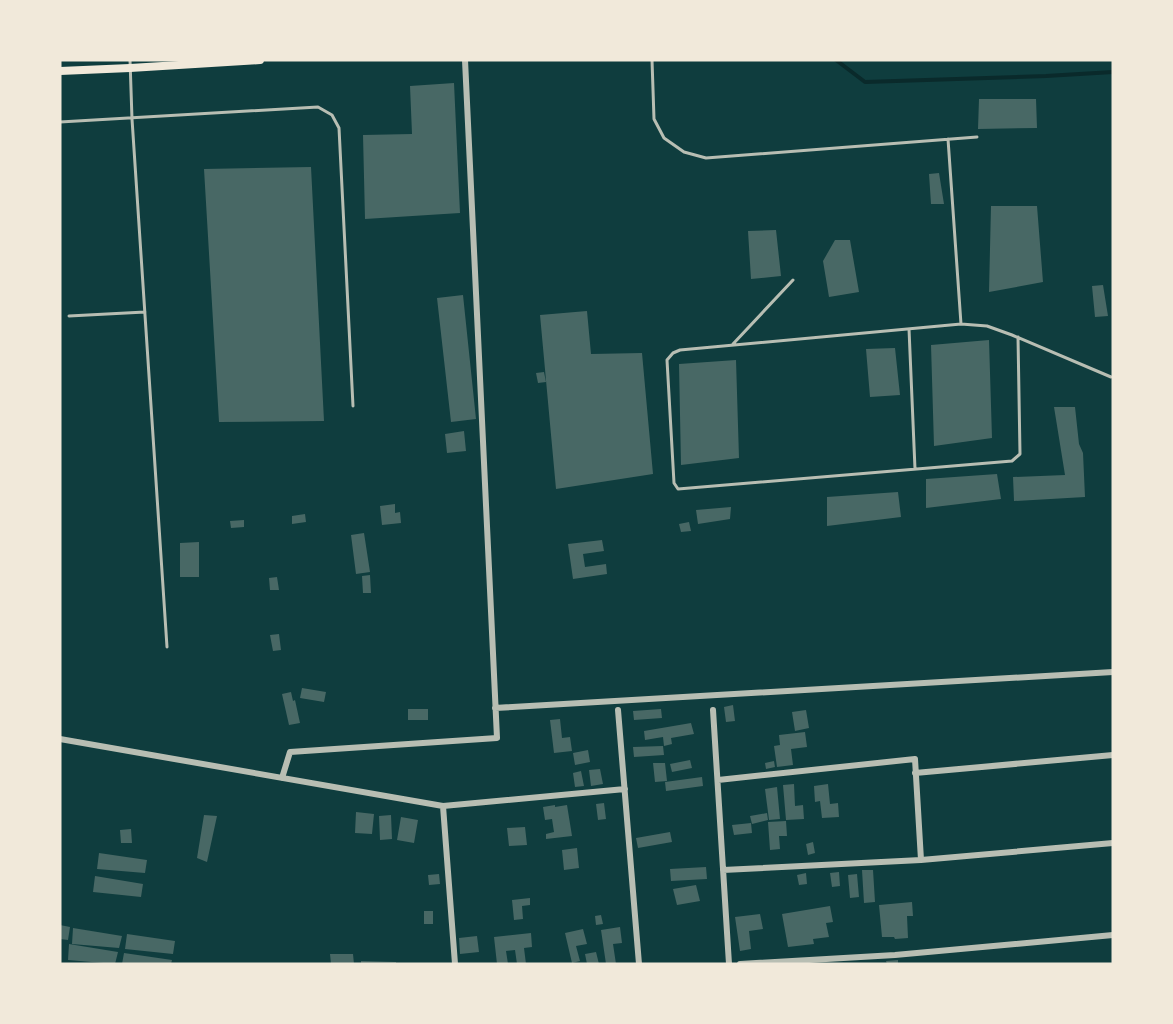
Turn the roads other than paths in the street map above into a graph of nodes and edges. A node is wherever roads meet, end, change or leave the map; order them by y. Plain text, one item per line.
1 (260, 60) edge
2 (465, 60) edge
3 (652, 60) edge
4 (130, 64) edge
5 (60, 71) edge
6 (132, 118) junction
7 (60, 122) edge
8 (977, 137) dead end
9 (948, 139) junction
10 (793, 280) dead end
11 (145, 312) junction
12 (69, 316) dead end
13 (961, 324) junction
14 (909, 329) junction
15 (1018, 338) junction
16 (732, 345) junction
17 (1111, 377) dead end
18 (353, 406) dead end
19 (915, 469) junction
20 (167, 647) dead end
21 (1113, 672) edge
22 (495, 708) junction
23 (618, 710) dead end
24 (713, 710) dead end
25 (60, 739) edge
26 (1113, 755) edge
27 (915, 773) junction
28 (282, 778) junction
29 (718, 780) junction
30 (625, 789) junction
31 (443, 806) junction
32 (1113, 843) edge
33 (921, 860) junction
34 (723, 870) junction
35 (1113, 935) edge
36 (456, 964) edge
37 (639, 964) edge
38 (729, 964) edge
39 (740, 964) edge

1 - 4 main road
2 - 22 street
3 - 9 lane
4 - 5 main road
4 - 6 lane
6 - 7 lane
6 - 11 lane
6 - 18 lane
8 - 9 lane
9 - 13 lane
10 - 16 lane
11 - 12 lane
11 - 20 lane
13 - 14 lane
13 - 15 lane
14 - 16 lane
14 - 19 lane
15 - 17 lane
15 - 19 lane
16 - 19 lane
21 - 22 street
22 - 28 street
23 - 30 street
24 - 29 street
25 - 28 street
26 - 27 street
27 - 29 street
27 - 33 street
28 - 31 street
29 - 34 street
30 - 31 street
30 - 37 street
31 - 36 street
32 - 33 street
33 - 34 street
34 - 38 street
35 - 39 street

